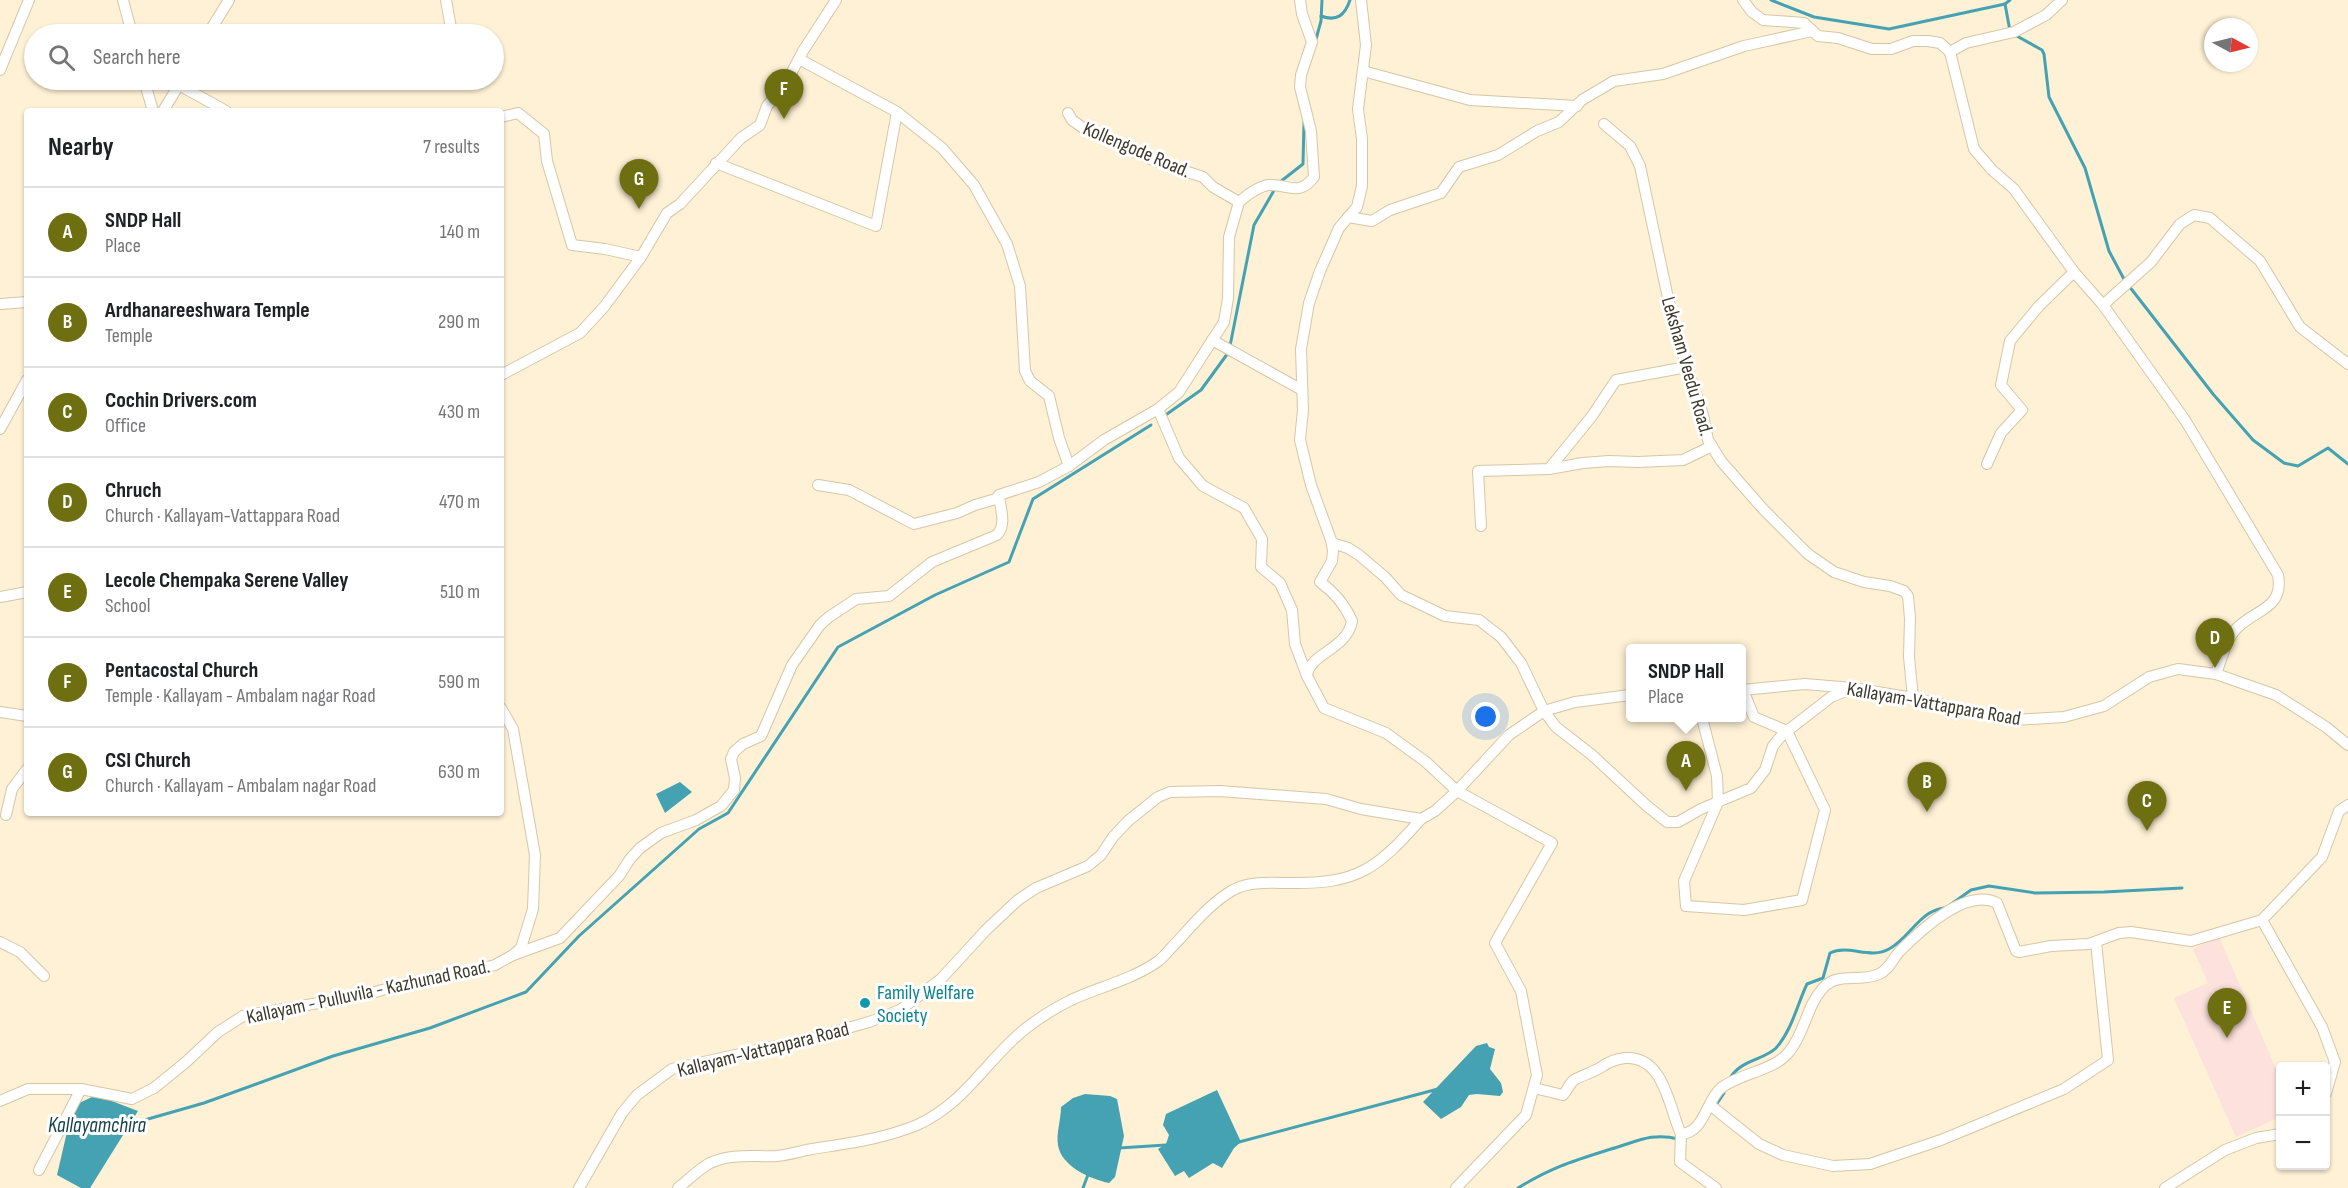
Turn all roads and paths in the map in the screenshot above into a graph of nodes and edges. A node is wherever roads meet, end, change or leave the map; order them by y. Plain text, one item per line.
1 (29, 0) edge
2 (123, 0) edge
3 (228, 0) edge
4 (446, 0) edge
5 (836, 0) edge
6 (1300, 0) edge
7 (1361, 0) edge
8 (1743, 0) edge
9 (2062, 0) edge
10 (129, 24) edge
11 (214, 24) edge
12 (450, 24) edge
13 (1812, 31) junction
14 (1950, 52) junction
15 (799, 58) junction
16 (0, 70) edge
17 (1363, 71) junction
18 (147, 90) edge
19 (176, 90) edge
20 (193, 90) edge
21 (1577, 106) junction
22 (152, 108) edge
23 (165, 108) edge
24 (221, 108) edge
25 (897, 112) junction
26 (1068, 113) dead end
27 (504, 116) edge
28 (1604, 124) dead end
29 (717, 163) junction
30 (1240, 201) junction
31 (1348, 217) junction
32 (641, 257) junction
33 (2074, 272) junction
34 (24, 302) edge
35 (0, 304) edge
36 (2103, 305) junction
37 (1212, 340) junction
38 (2348, 364) edge
39 (1687, 367) junction
40 (504, 373) edge
41 (24, 385) edge
42 (1302, 390) junction
43 (1158, 409) junction
44 (0, 429) edge
45 (1712, 446) junction
46 (1987, 464) dead end
47 (1070, 466) junction
48 (1549, 469) junction
49 (819, 485) dead end
50 (999, 498) junction
51 (1481, 526) dead end
52 (1332, 543) junction
53 (24, 593) edge
54 (0, 597) edge
55 (2216, 674) junction
56 (1307, 676) junction
57 (1853, 688) junction
58 (1746, 690) edge
59 (1626, 696) edge
60 (1913, 698) junction
61 (1746, 699) edge
62 (1544, 711) junction
63 (0, 712) edge
64 (504, 713) edge
65 (24, 716) edge
66 (1703, 722) edge
67 (1787, 731) junction
68 (2348, 745) edge
69 (24, 773) edge
70 (1457, 791) junction
71 (1718, 802) junction
72 (2348, 805) edge
73 (6, 815) dead end
74 (1421, 819) junction
75 (2262, 920) junction
76 (0, 942) edge
77 (2096, 942) junction
78 (513, 955) junction
79 (44, 976) dead end
80 (2330, 1078) edge
81 (1533, 1088) junction
82 (81, 1089) junction
83 (0, 1101) edge
84 (1710, 1105) junction
85 (1679, 1128) junction
86 (2276, 1135) edge
87 (39, 1170) dead end
88 (579, 1188) edge
89 (678, 1188) edge
90 (1456, 1188) edge
91 (1716, 1188) edge
92 (2165, 1188) edge

1 - 16 street
2 - 10 street
3 - 11 street
4 - 12 street
5 - 15 street
6 - 30 street
7 - 17 street
8 - 13 street
9 - 14 street
13 - 14 street
13 - 21 street
14 - 33 street
15 - 25 street
15 - 29 street
17 - 21 street
17 - 31 street
18 - 22 street
19 - 23 street
20 - 24 street
21 - 31 street
25 - 29 street
25 - 47 street
26 - 30 street, Kollengode Road.
27 - 32 street
28 - 39 street, Leksham Veedu Road.
29 - 32 street
30 - 37 street
31 - 42 street
32 - 40 street
33 - 36 street
33 - 46 street
34 - 35 street
36 - 38 street
36 - 55 street
37 - 42 street
37 - 43 street
39 - 45 street, Leksham Veedu Road.
39 - 48 street
41 - 44 street
42 - 52 street
43 - 47 street
43 - 56 street
45 - 48 street
45 - 60 street, Leksham Veedu Road.
47 - 50 street
48 - 51 street
49 - 50 street
50 - 78 street, Kallayam - Pulluvila - Kazhunad Road.
52 - 56 street
52 - 62 street
53 - 54 street
55 - 60 street, Kallayam-Vattappara Road
55 - 68 street, Kallayam-Vattappara Road
56 - 70 street
57 - 58 street, Kallayam-Vattappara Road
57 - 60 street, Kallayam-Vattappara Road
57 - 67 street
59 - 62 street
61 - 67 street
62 - 70 street
62 - 71 street
63 - 65 street
64 - 78 street, Kallayam - Pulluvila - Kazhunad Road.
66 - 71 street
67 - 71 street
67 - 71 street
69 - 73 street
70 - 74 street
70 - 81 street
72 - 75 street
74 - 88 street, Kallayam-Vattappara Road
74 - 89 street
75 - 77 street
75 - 80 street
76 - 79 street
77 - 84 street
77 - 84 street
78 - 82 street, Kallayam - Pulluvila - Kazhunad Road.
81 - 85 street
81 - 90 street
82 - 83 street, Kallayam - Pulluvila - Kazhunad Road.
82 - 87 street
84 - 85 street
85 - 91 street
86 - 92 street

